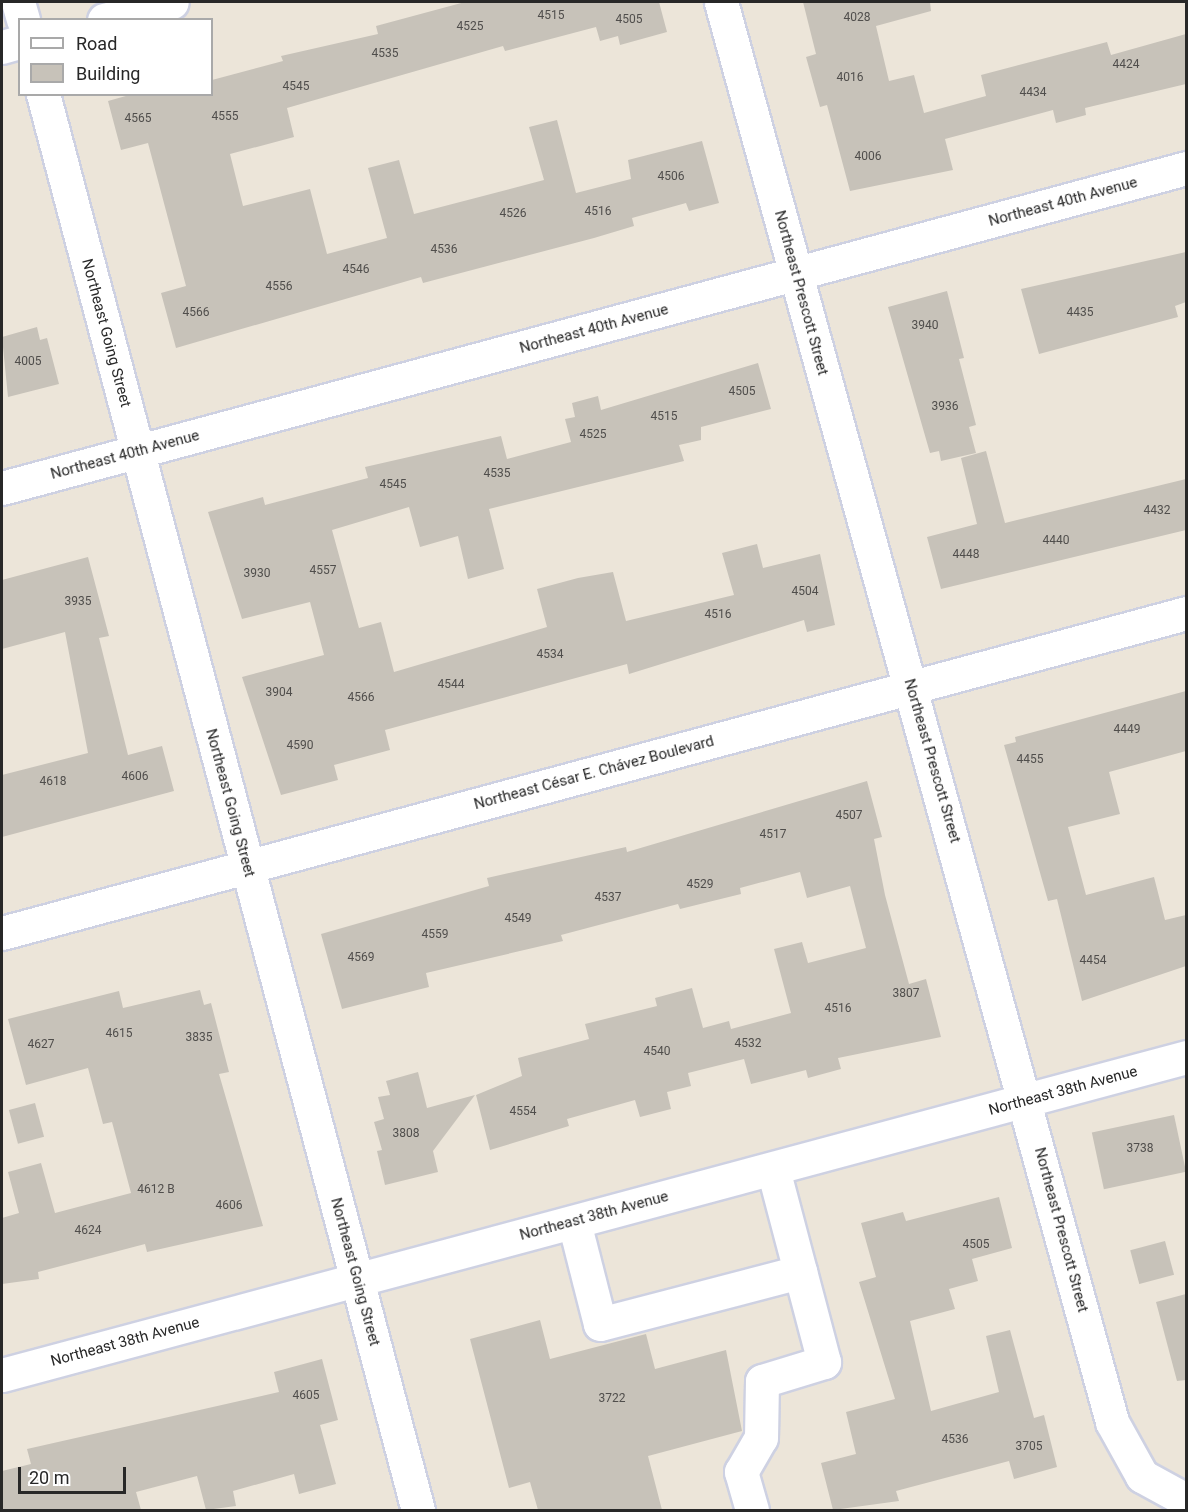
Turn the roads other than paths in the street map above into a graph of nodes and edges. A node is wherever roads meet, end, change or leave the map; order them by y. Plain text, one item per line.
1 (18, 2) edge
2 (172, 2) edge
3 (720, 2) edge
4 (22, 18) edge
5 (112, 18) edge
6 (18, 43) edge
7 (2, 47) edge
8 (44, 96) edge
9 (1186, 168) edge
10 (796, 274) junction
11 (138, 451) junction
12 (2, 488) edge
13 (1186, 613) edge
14 (911, 688) junction
15 (248, 867) junction
16 (2, 933) edge
17 (1186, 1058) edge
18 (1026, 1101) junction
19 (773, 1169) junction
20 (574, 1222) junction
21 (800, 1272) junction
22 (357, 1280) junction
23 (2, 1375) edge
24 (1173, 1503) edge
25 (418, 1510) edge
26 (752, 1510) edge

1 - 4 street
2 - 5 street
3 - 10 street, Northeast Prescott Street
6 - 7 street
8 - 11 street, Northeast Going Street
9 - 10 street, Northeast 40th Avenue
10 - 11 street, Northeast 40th Avenue
10 - 14 street, Northeast Prescott Street
11 - 12 street, Northeast 40th Avenue
11 - 15 street, Northeast Going Street
13 - 14 street, Northeast César E. Chávez Boulevard
14 - 15 street, Northeast César E. Chávez Boulevard
14 - 18 street, Northeast Prescott Street
15 - 16 street, Northeast César E. Chávez Boulevard
15 - 22 street, Northeast Going Street
17 - 18 street, Northeast 38th Avenue
18 - 19 street, Northeast 38th Avenue
18 - 24 street, Northeast Prescott Street
19 - 20 street, Northeast 38th Avenue
19 - 21 street
20 - 21 street
20 - 22 street, Northeast 38th Avenue
21 - 26 street
22 - 23 street, Northeast 38th Avenue
22 - 25 street, Northeast Going Street

